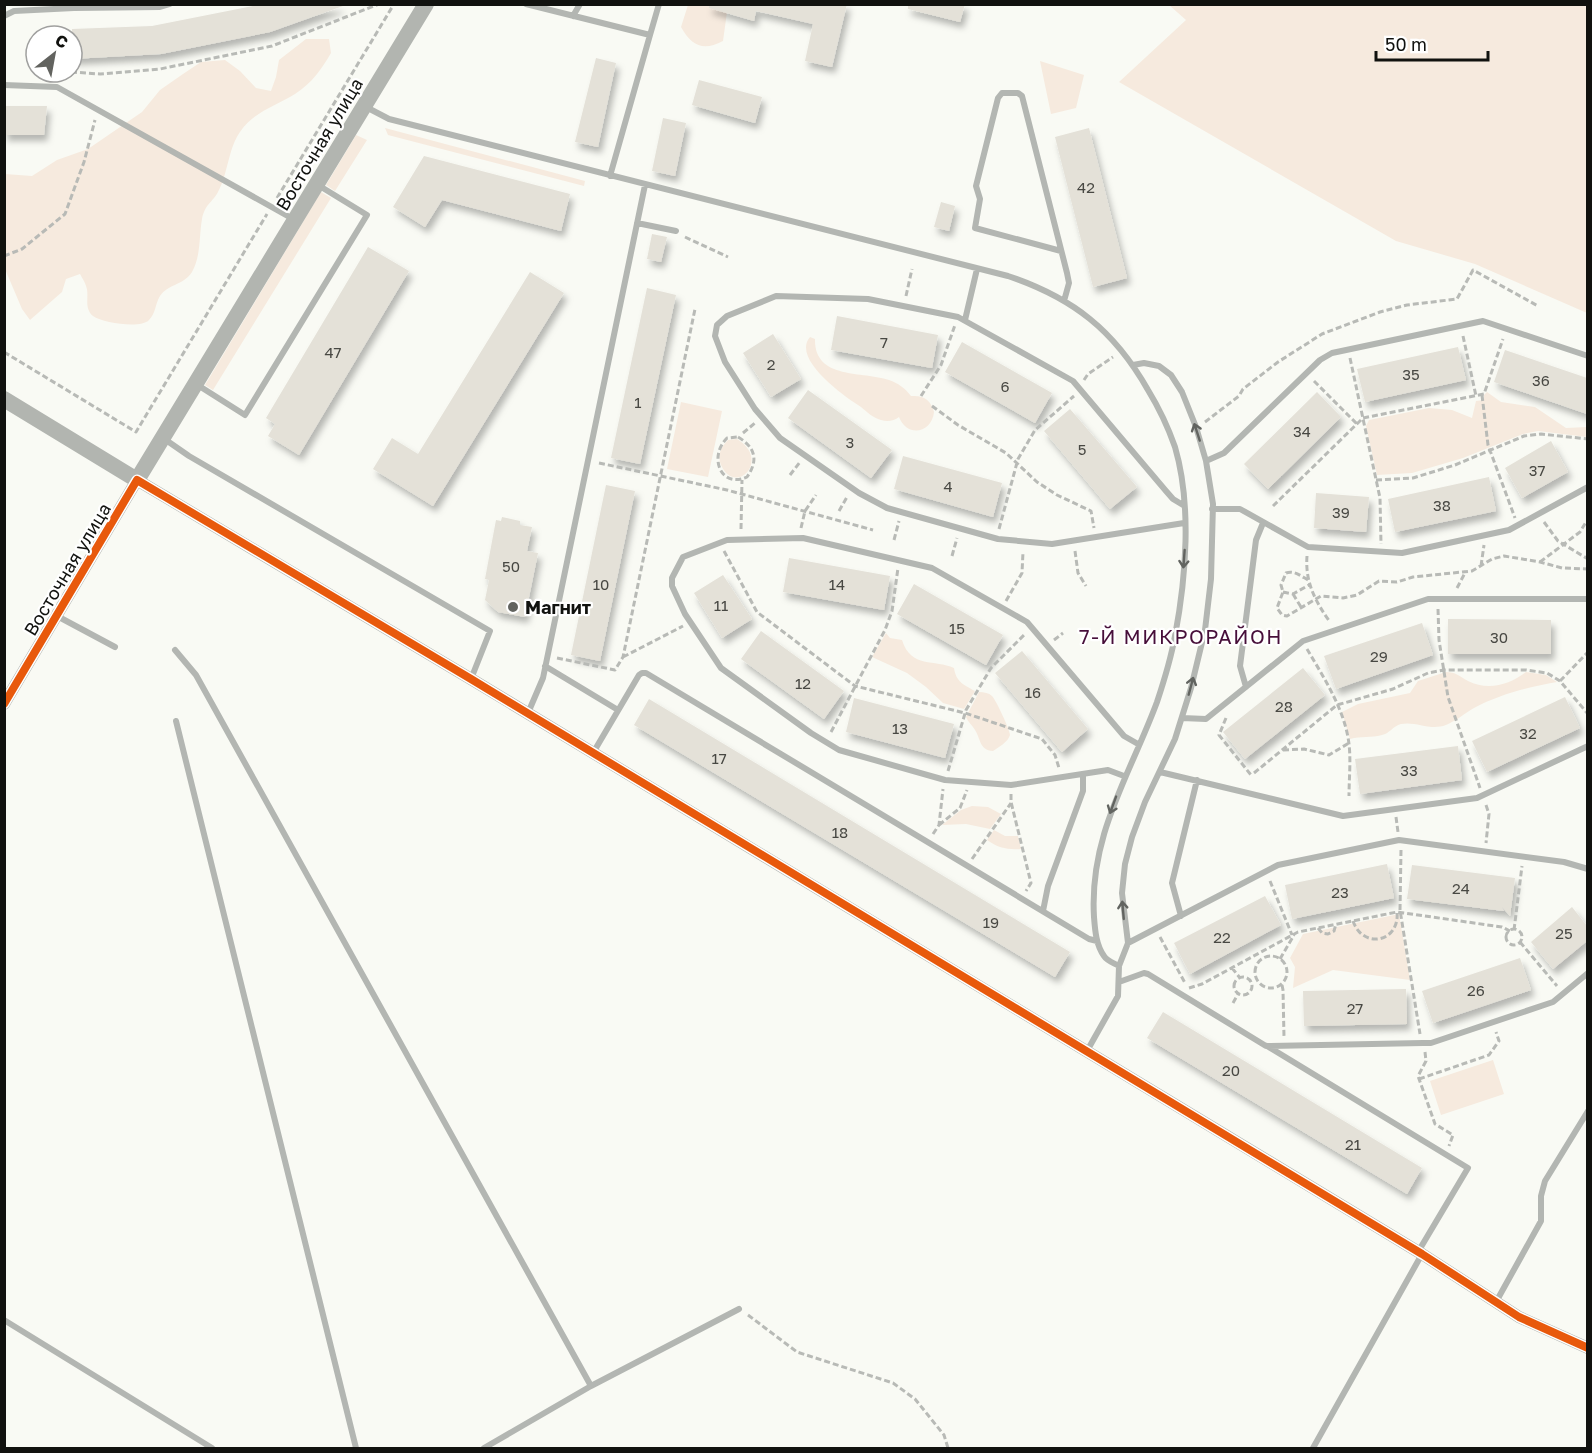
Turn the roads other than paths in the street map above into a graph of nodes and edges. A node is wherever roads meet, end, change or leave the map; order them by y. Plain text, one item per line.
1 (170, 4) edge
2 (426, 4) edge
3 (526, 4) edge
4 (580, 4) edge
5 (659, 4) edge
6 (4, 16) edge
7 (573, 16) junction
8 (650, 35) junction
9 (4, 85) edge
10 (364, 106) junction
11 (610, 176) junction
12 (317, 184) junction
13 (645, 185) junction
14 (295, 220) junction
15 (638, 223) junction
16 (676, 231) road end
17 (1061, 251) junction
18 (977, 269) junction
19 (1064, 300) junction
20 (961, 319) junction
21 (1587, 356) edge
22 (1133, 365) junction
23 (195, 384) junction
24 (4, 399) edge
25 (163, 438) junction
26 (1206, 461) junction
27 (137, 480) junction
28 (1587, 487) edge
29 (1183, 505) junction
30 (1212, 509) junction
31 (1184, 523) junction
32 (1263, 523) junction
33 (1587, 599) edge
34 (57, 616) junction
35 (115, 647) dead end
36 (175, 650) dead end
37 (545, 666) junction
38 (471, 679) junction
39 (1246, 687) junction
40 (4, 705) edge
41 (618, 710) junction
42 (528, 713) junction
43 (1182, 718) junction
44 (176, 721) dead end
45 (1138, 744) junction
46 (1587, 746) edge
47 (593, 753) junction
48 (1160, 772) junction
49 (1083, 774) junction
50 (1124, 776) junction
51 (1197, 780) junction
52 (1587, 869) edge
53 (1043, 911) junction
54 (1181, 916) junction
55 (1097, 941) junction
56 (1128, 944) junction
57 (1119, 966) junction
58 (1587, 973) edge
59 (1119, 982) junction
60 (1266, 1046) junction
61 (1087, 1051) junction
62 (1587, 1111) edge
63 (1420, 1253) junction
64 (1495, 1303) junction
65 (739, 1309) road end
66 (4, 1320) edge
67 (1587, 1348) edge
68 (591, 1386) junction
69 (212, 1449) edge
70 (356, 1449) edge
71 (484, 1449) edge
72 (1313, 1449) edge

1 - 6 lane
2 - 10 main road, Восточная улица
3 - 7 lane
4 - 7 lane
5 - 8 lane
7 - 8 lane
8 - 11 lane
9 - 14 lane
10 - 11 lane
10 - 12 main road, Восточная улица
11 - 13 lane
12 - 14 main road, Восточная улица
12 - 23 lane
13 - 15 lane
13 - 18 lane
14 - 23 main road, Восточная улица
15 - 16 lane
15 - 37 lane
17 - 17 lane
17 - 19 lane
18 - 19 lane
18 - 20 lane
19 - 22 lane
20 - 29 lane
20 - 31 lane
21 - 26 lane
26 -> 22 lane
22 - 29 lane
23 - 25 main road, Восточная улица
24 - 27 main road
25 - 27 main road, Восточная улица
25 - 38 lane
26 - 30 lane
27 - 34 street, Восточная улица
27 - 38 street
28 - 32 lane
29 - 31 lane
30 - 32 lane
43 -> 30 lane
31 -> 45 lane
32 - 39 lane
33 - 39 lane
34 - 35 lane
34 - 40 street, Восточная улица
36 - 68 lane
37 - 41 lane
37 - 42 lane
38 - 42 street
39 - 43 lane
41 - 47 lane
41 - 53 lane
42 - 47 street
43 - 48 lane
44 - 70 lane
45 - 49 lane
45 - 50 lane
46 - 51 lane
47 - 61 street
48 - 51 lane
56 -> 48 lane
49 - 50 lane
49 - 53 lane
50 -> 55 lane
51 - 54 lane
52 - 54 lane
53 - 55 lane
54 - 56 lane
55 - 57 lane
56 - 57 lane
57 - 59 lane
58 - 60 lane
59 - 60 lane
59 - 61 lane
60 - 63 lane
61 - 63 street
62 - 64 lane
63 - 64 street
63 - 72 lane
64 - 67 street
65 - 68 lane
66 - 69 lane
68 - 71 lane

